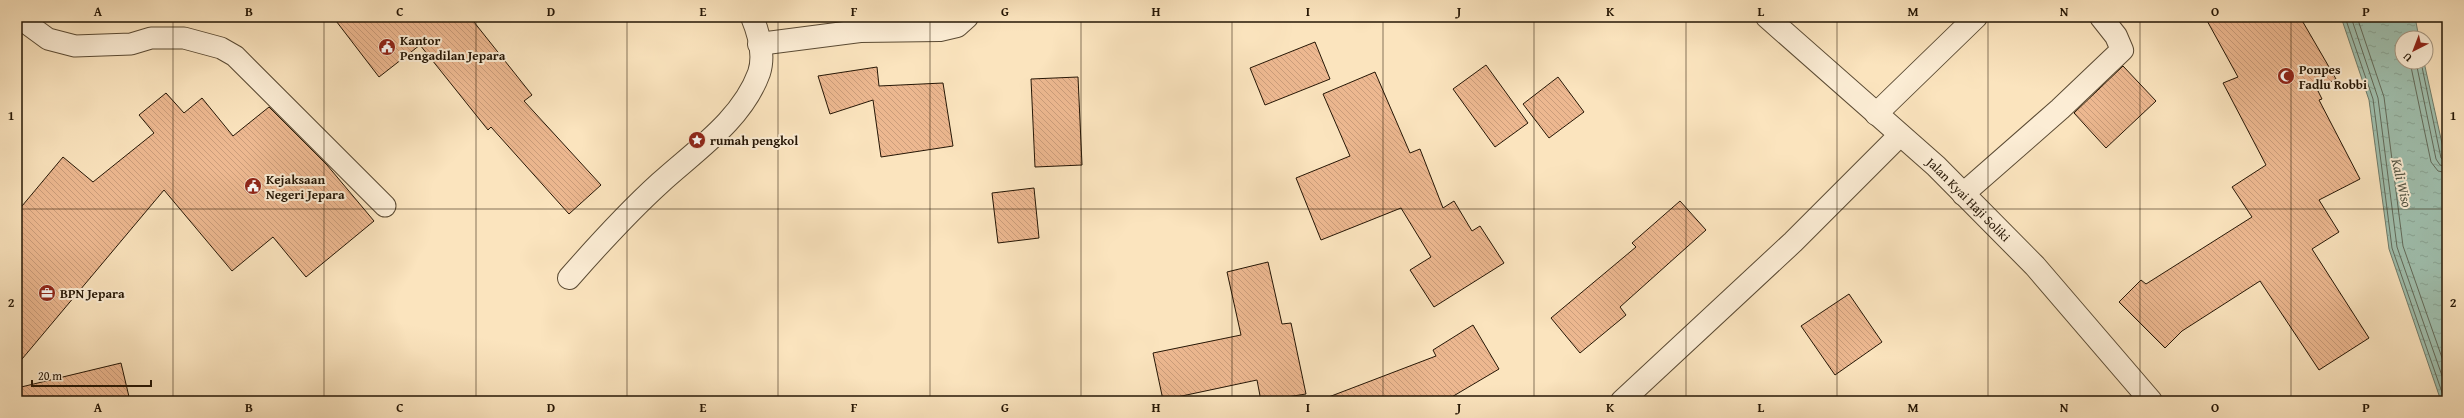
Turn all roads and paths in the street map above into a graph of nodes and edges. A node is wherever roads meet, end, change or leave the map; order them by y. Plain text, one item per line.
1 (18, 17) edge
2 (752, 17) edge
3 (967, 17) edge
4 (1767, 17) edge
5 (1976, 17) edge
6 (2101, 17) edge
7 (759, 44) junction
8 (1876, 114) junction
9 (1900, 135) junction
10 (1962, 194) junction
11 (385, 206) dead end
12 (570, 278) dead end
13 (1622, 401) edge
14 (2151, 401) edge

1 - 11 lane
2 - 7 street
3 - 7 street
4 - 8 street, Jalan Kyai Haji Soliki
5 - 8 street
6 - 10 street
7 - 12 street
8 - 9 street, Jalan Kyai Haji Soliki
9 - 10 street, Jalan Kyai Haji Soliki
9 - 13 street
10 - 14 street, Jalan Kyai Haji Soliki

